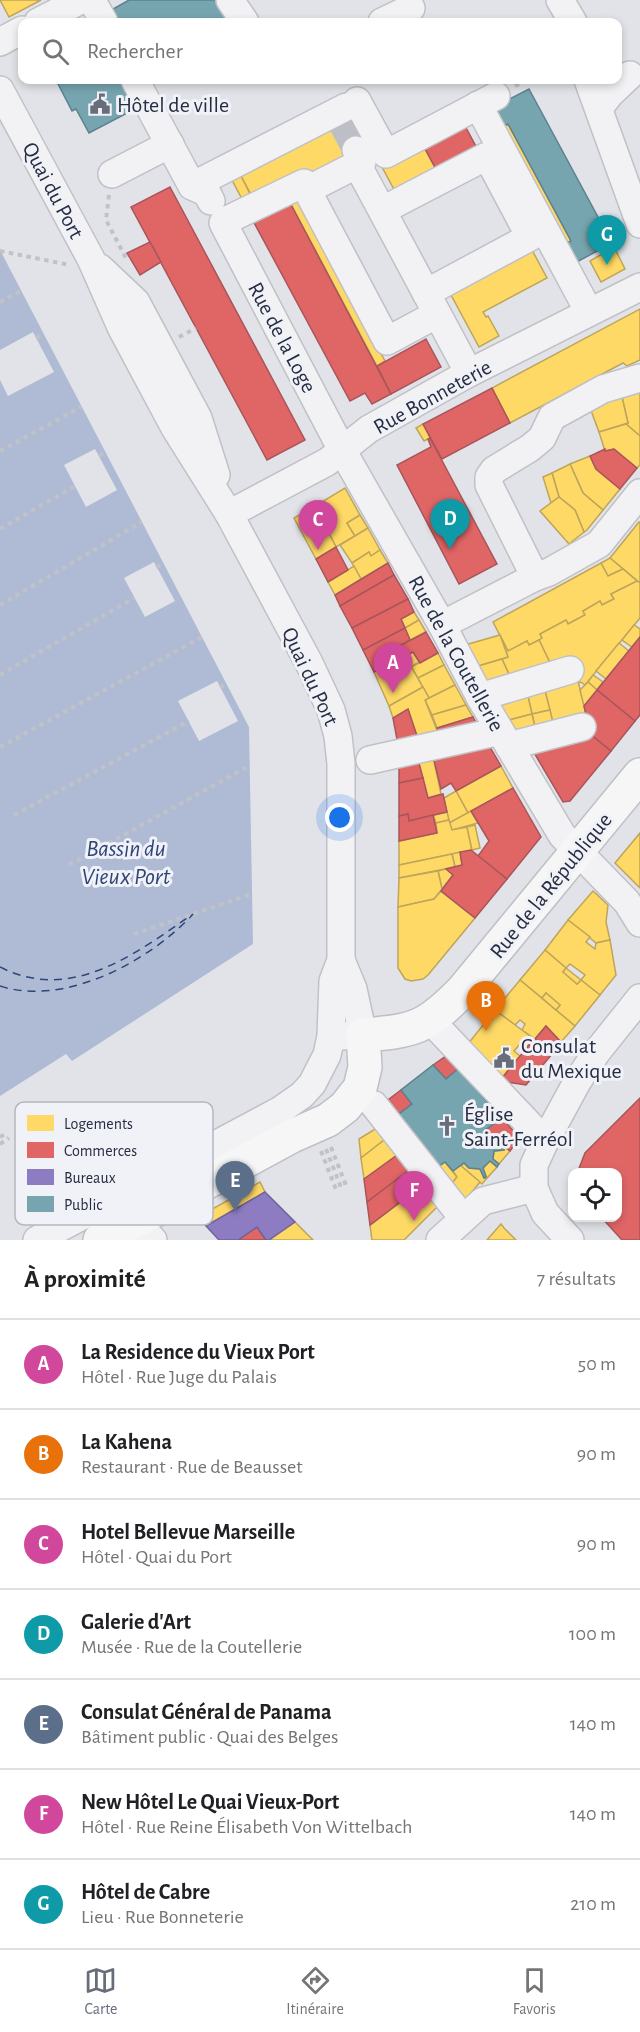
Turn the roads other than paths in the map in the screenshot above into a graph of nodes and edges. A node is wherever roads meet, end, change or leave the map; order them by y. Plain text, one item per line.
1 (230, 0) edge
2 (554, 0) edge
3 (560, 0) edge
4 (419, 4) edge
5 (94, 6) edge
6 (52, 18) edge
7 (241, 18) edge
8 (390, 18) edge
9 (562, 18) edge
10 (571, 18) edge
11 (18, 32) edge
12 (0, 42) edge
13 (137, 84) edge
14 (590, 84) edge
15 (620, 84) edge
16 (0, 90) edge
17 (599, 108) junction
18 (170, 144) junction
19 (112, 174) road end
20 (308, 190) junction
21 (213, 208) junction
22 (383, 210) junction
23 (640, 224) edge
24 (640, 287) edge
25 (432, 304) junction
26 (589, 312) junction
27 (469, 373) junction
28 (640, 378) edge
29 (342, 450) junction
30 (640, 493) edge
31 (229, 514) junction
32 (535, 577) junction
33 (442, 625) junction
34 (570, 670) dead end
35 (480, 697) junction
36 (582, 727) dead end
37 (504, 739) junction
38 (370, 760) dead end
39 (640, 775) edge
40 (577, 852) junction
41 (640, 923) edge
42 (640, 998) edge
43 (430, 1020) junction
44 (347, 1036) junction
45 (374, 1105) dead end
46 (544, 1141) junction
47 (213, 1146) edge
48 (534, 1184) junction
49 (213, 1196) edge
50 (463, 1218) junction
51 (66, 1225) edge
52 (143, 1231) edge
53 (38, 1240) edge
54 (100, 1240) edge
55 (440, 1240) edge
56 (570, 1240) edge

1 - 7 street
2 - 9 street
3 - 10 street
4 - 8 street
5 - 6 street
11 - 12 street
13 - 18 street, Rue de la Loge
14 - 17 street
15 - 17 street
16 - 31 street, Quai du Port
17 - 23 street
18 - 19 street
18 - 21 street, Rue de la Loge
20 - 21 street
20 - 22 street
20 - 25 street
21 - 26 street
21 - 29 street, Rue de la Loge
22 - 25 street
22 - 25 street
24 - 26 street, Rue Bonneterie
25 - 27 street
26 - 27 street, Rue Bonneterie
27 - 29 street, Rue Bonneterie
28 - 32 street
29 - 31 street, Rue Bonneterie
29 - 33 street, Rue de la Coutellerie
30 - 32 street
31 - 44 street, Quai du Port
32 - 33 street
33 - 35 street, Rue de la Coutellerie
34 - 35 street
35 - 37 street, Rue de la Coutellerie
36 - 37 street
37 - 38 street
37 - 40 street, Rue de la Coutellerie
39 - 40 main road, Rue de la République
40 - 41 street, Rue de la Coutellerie
40 - 43 main road, Rue de la République
42 - 46 street
43 - 44 main road, Rue de la République
43 - 46 street
44 - 47 street
44 - 49 main road
45 - 50 street
46 - 48 street
48 - 50 street
48 - 56 street
50 - 55 street
51 - 53 street
52 - 54 main road

